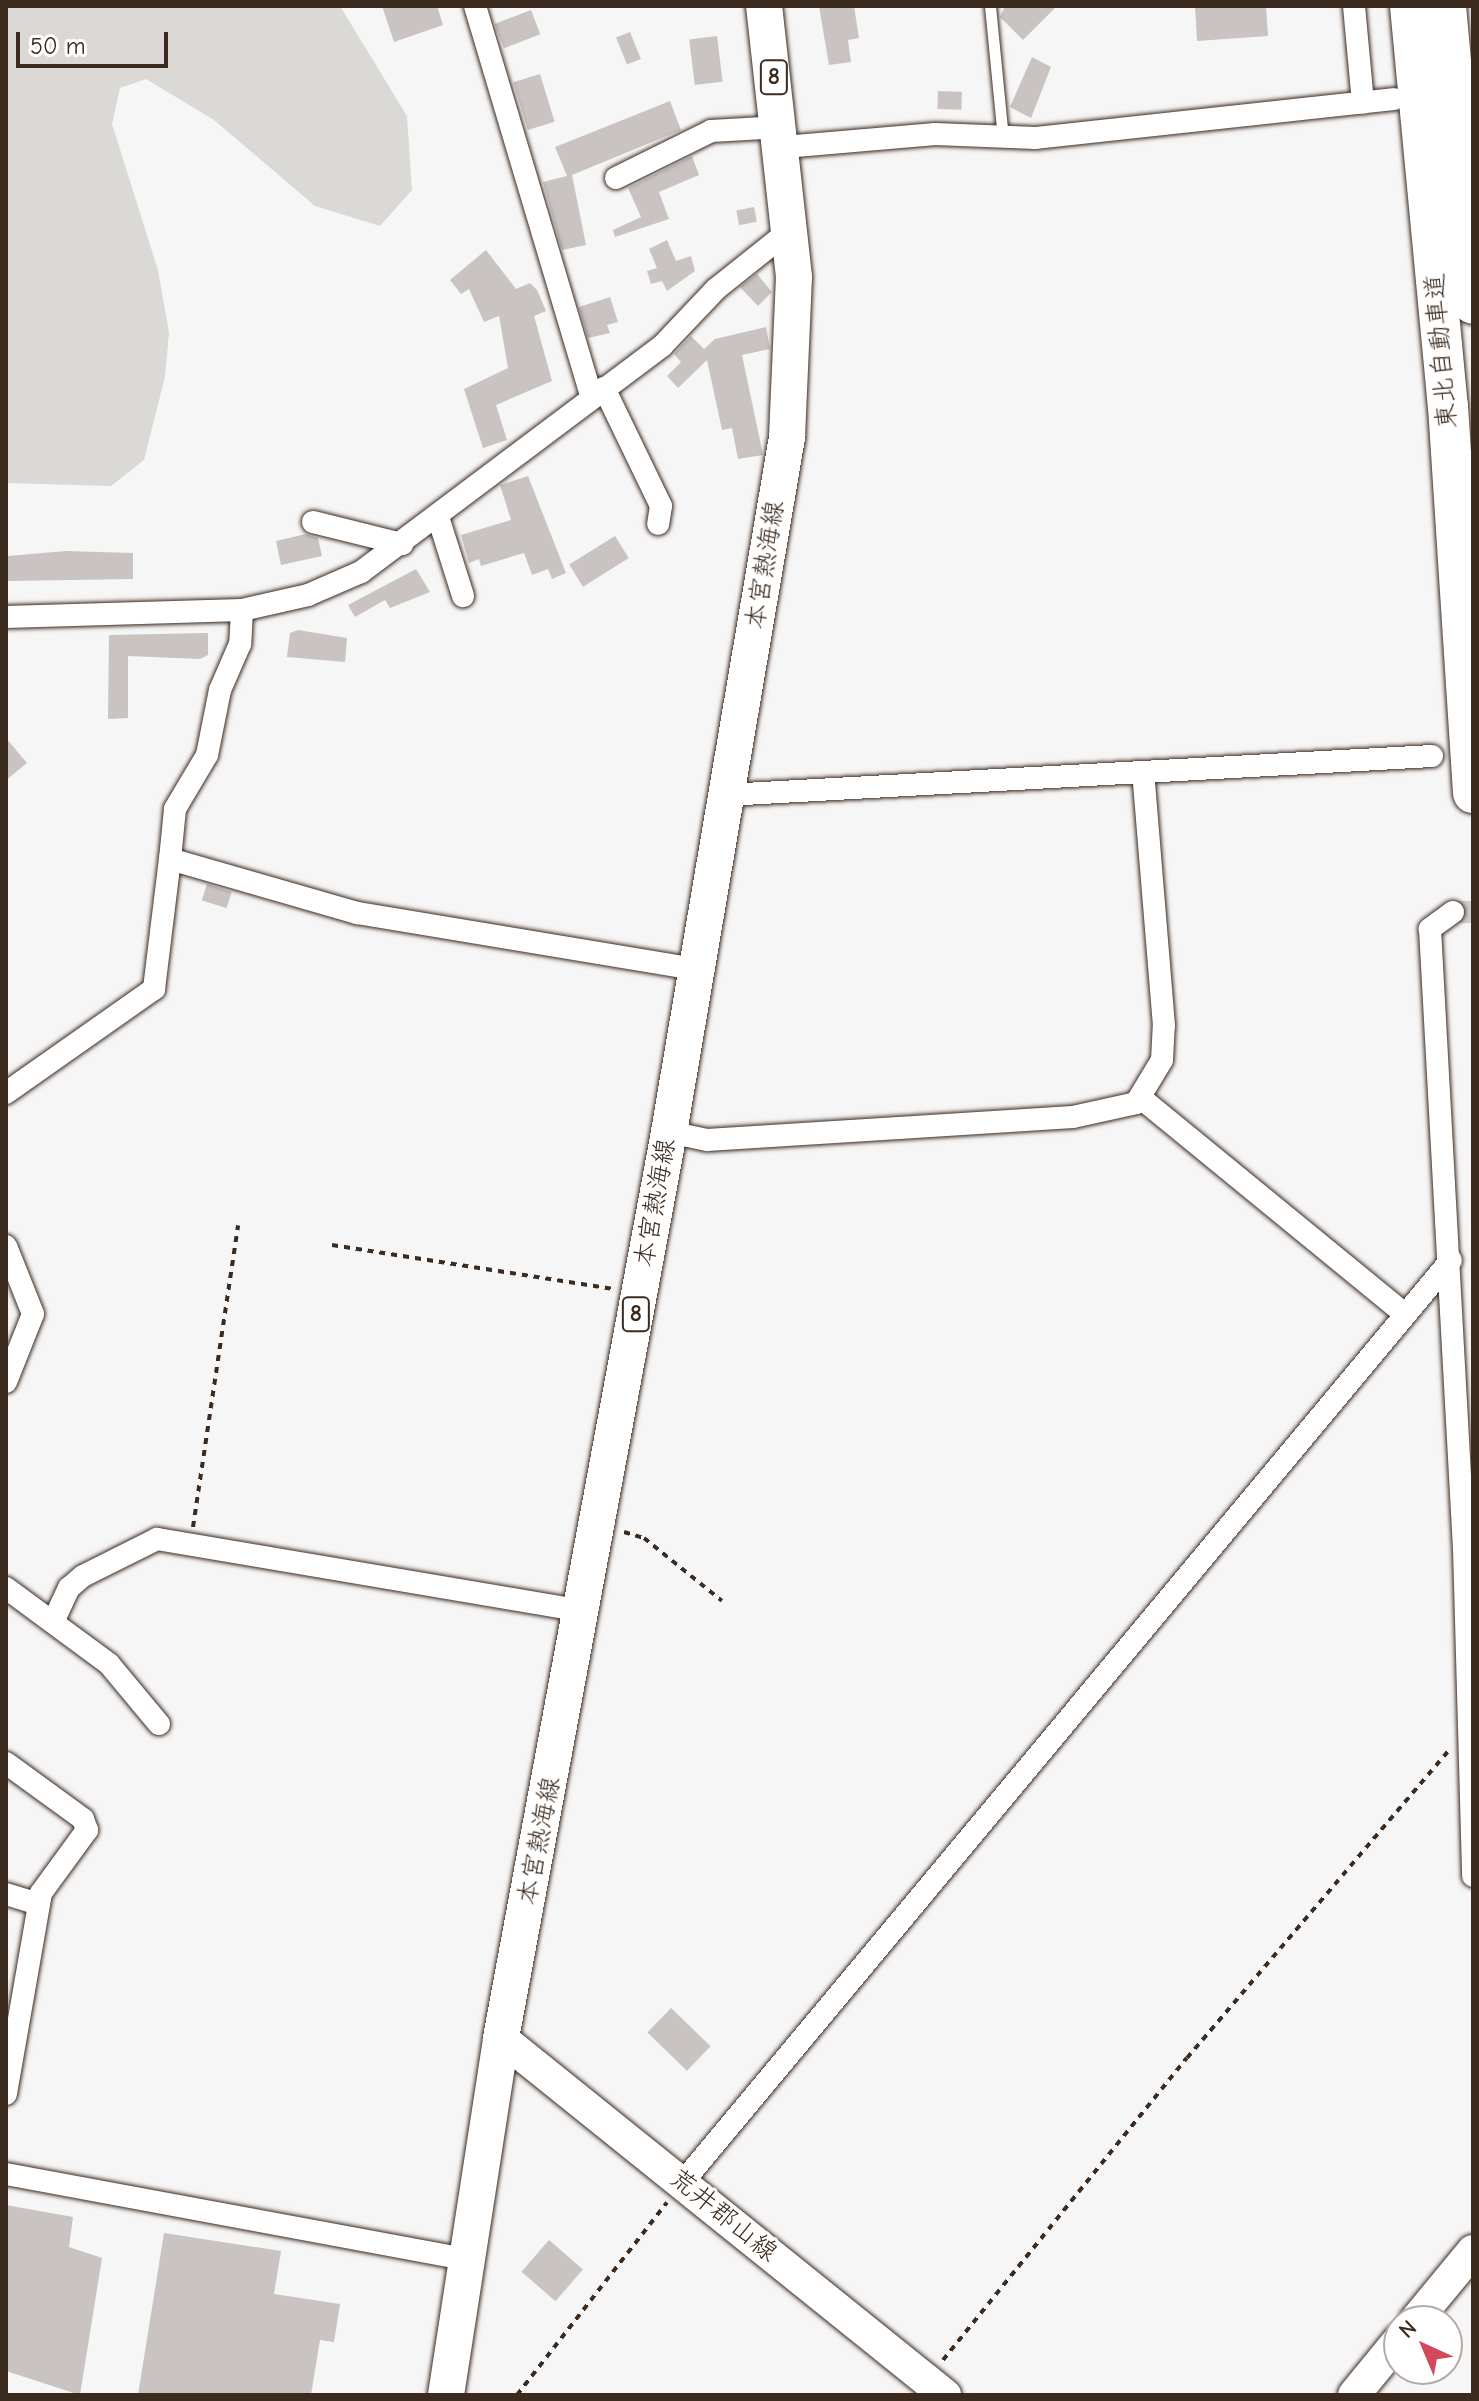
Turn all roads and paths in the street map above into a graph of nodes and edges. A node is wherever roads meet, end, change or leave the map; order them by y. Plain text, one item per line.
1 (475, 6) edge
2 (764, 6) edge
3 (990, 6) edge
4 (1354, 6) edge
5 (1410, 6) edge
6 (1446, 6) edge
7 (1394, 99) dead end
8 (1363, 103) junction
9 (782, 137) junction
10 (1003, 139) junction
11 (616, 178) dead end
12 (790, 230) junction
13 (1473, 304) edge
14 (597, 392) junction
15 (438, 517) junction
16 (313, 522) dead end
17 (658, 524) dead end
18 (402, 544) junction
19 (463, 596) dead end
20 (242, 610) junction
21 (6, 617) edge
22 (1432, 756) dead end
23 (1143, 773) junction
24 (1473, 793) edge
25 (726, 795) junction
26 (170, 859) junction
27 (1453, 912) dead end
28 (695, 969) junction
29 (6, 1093) edge
30 (1142, 1099) junction
31 (669, 1132) junction
32 (238, 1225) dead end
33 (332, 1245) dead end
34 (6, 1246) edge
35 (1451, 1260) junction
36 (640, 1294) junction
37 (1402, 1312) junction
38 (6, 1382) edge
39 (598, 1529) junction
40 (191, 1541) junction
41 (6, 1588) edge
42 (722, 1601) dead end
43 (582, 1611) junction
44 (53, 1622) junction
45 (159, 1724) dead end
46 (1467, 1735) junction
47 (6, 1763) edge
48 (1473, 1876) edge
49 (6, 1894) edge
50 (39, 1904) junction
51 (501, 2038) junction
52 (6, 2094) edge
53 (6, 2174) edge
54 (682, 2183) junction
55 (1473, 2251) edge
56 (468, 2260) junction
57 (1428, 2305) edge
58 (1383, 2360) edge
59 (935, 2388) edge
60 (446, 2395) edge
61 (517, 2395) edge
62 (1354, 2395) edge

1 - 14 street
2 - 9 main road, 本宮熱海線 / 8
3 - 10 lane
4 - 8 street
5 - 24 highway, 東北自動車道
6 - 13 highway, 東北自動車道
7 - 8 street
8 - 10 street
9 - 10 street
9 - 11 street
9 - 12 main road, 本宮熱海線 / 8
12 - 14 street
12 - 25 main road, 本宮熱海線 / 8
14 - 15 street
14 - 17 street
15 - 18 street
15 - 19 street
16 - 18 street
18 - 20 street
20 - 21 street
20 - 26 street
22 - 23 street
23 - 25 street
23 - 30 street
25 - 28 main road, 本宮熱海線 / 8
26 - 28 street
26 - 29 street
27 - 35 street
28 - 31 main road, 本宮熱海線 / 8
30 - 31 street
30 - 37 street
31 - 36 main road, 本宮熱海線 / 8
32 - 40 path
33 - 36 path
34 - 38 street
35 - 37 street
35 - 46 street
36 - 39 main road, 本宮熱海線 / 8
37 - 54 street
39 - 42 path
39 - 43 main road, 本宮熱海線 / 8
40 - 43 street
40 - 44 street
41 - 44 street
43 - 51 main road, 本宮熱海線 / 8
44 - 45 street
46 - 48 street
46 - 59 path
47 - 50 street
49 - 50 street
50 - 52 street
51 - 54 main road, 荒井郡山線
51 - 56 main road, 本宮熱海線 / 8
53 - 56 street
54 - 59 main road, 荒井郡山線
54 - 61 path
55 - 57 main road
56 - 60 main road, 本宮熱海線 / 8
58 - 62 main road

